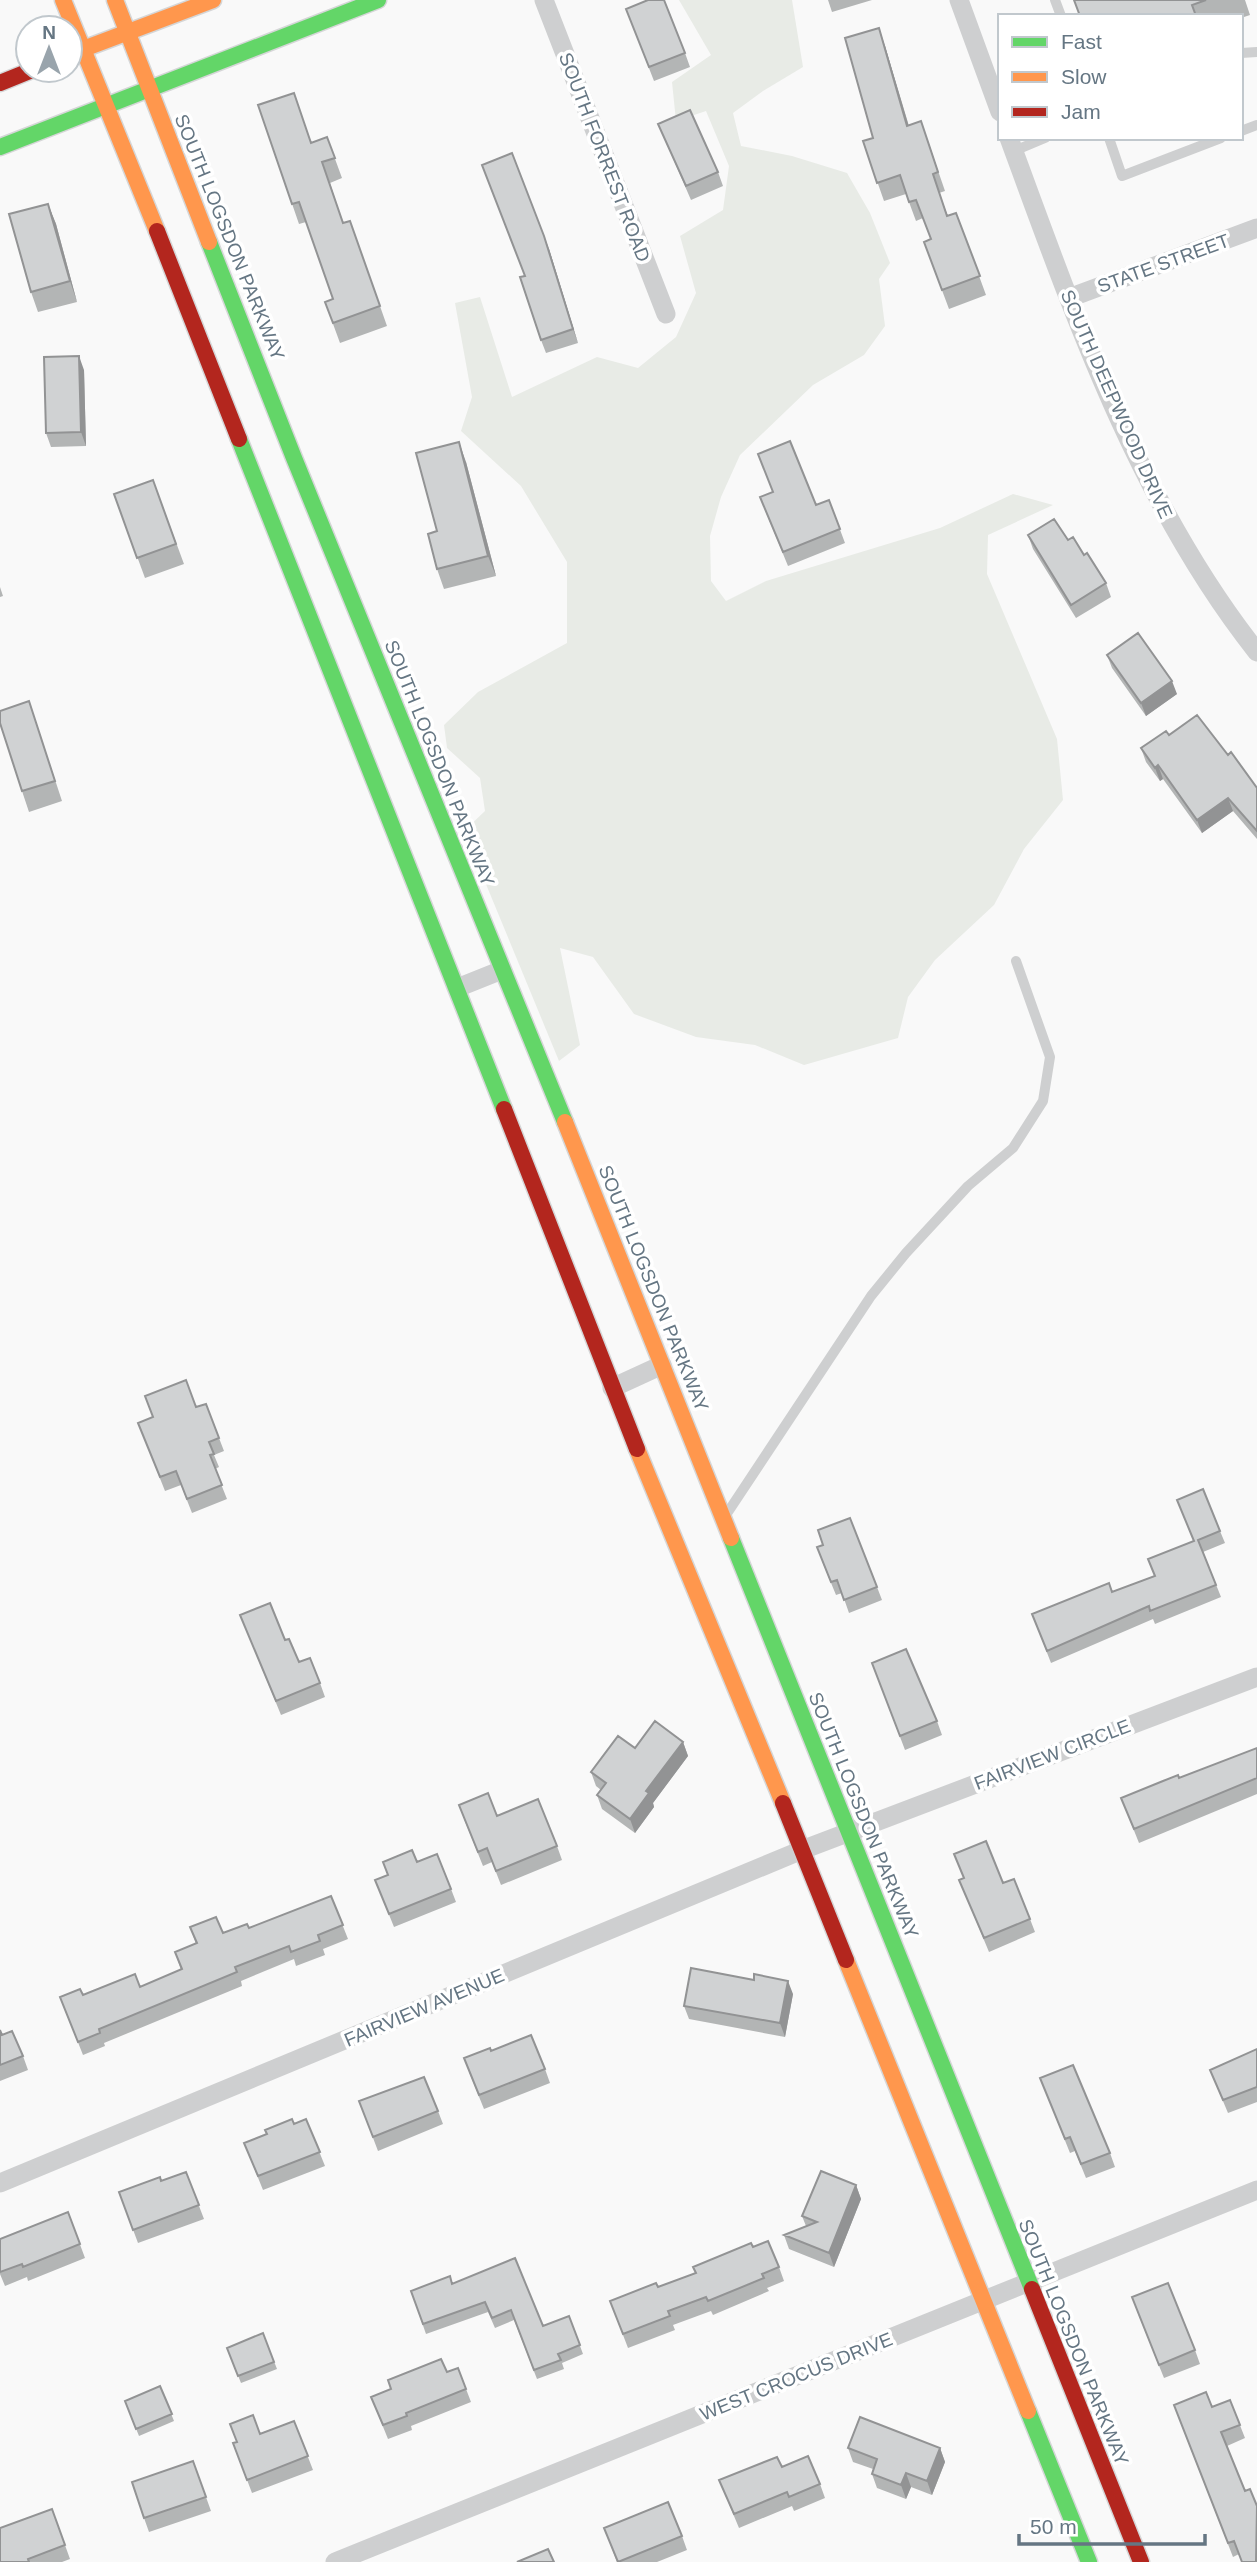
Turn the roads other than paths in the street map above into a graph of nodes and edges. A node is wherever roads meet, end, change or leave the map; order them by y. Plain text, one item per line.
1 (115, 0) edge
2 (213, 0) edge
3 (378, 0) edge
4 (544, 0) edge
5 (959, 0) edge
6 (129, 30) junction
7 (84, 48) edge
8 (84, 64) edge
9 (150, 89) junction
10 (107, 105) junction
11 (998, 107) edge
12 (1034, 140) edge
13 (1110, 140) edge
14 (1216, 140) edge
15 (1012, 144) edge
16 (0, 147) edge
17 (1257, 228) edge
18 (1069, 298) junction
19 (666, 314) dead end
20 (1257, 652) edge
21 (1016, 961) dead end
22 (502, 970) junction
23 (457, 988) junction
24 (662, 1365) junction
25 (612, 1388) junction
26 (724, 1518) junction
27 (1257, 1677) edge
28 (847, 1832) junction
29 (803, 1850) junction
30 (0, 2183) edge
31 (1257, 2190) edge
32 (1028, 2283) junction
33 (984, 2300) junction
34 (335, 2562) edge
35 (1089, 2562) edge
36 (1141, 2562) edge

1 - 6 main road, SOUTH LOGSDON PARKWAY
2 - 6 main road
3 - 9 main road
4 - 19 street, SOUTH FORREST ROAD
5 - 11 street
6 - 7 main road
6 - 9 main road, SOUTH LOGSDON PARKWAY
8 - 10 main road
9 - 10 main road
9 - 22 main road, SOUTH LOGSDON PARKWAY
10 - 16 main road
10 - 23 main road
12 - 15 lane
13 - 14 lane
15 - 18 street, SOUTH DEEPWOOD DRIVE
17 - 18 street, STATE STREET
18 - 20 street, SOUTH DEEPWOOD DRIVE
21 - 26 lane
22 - 23 street
22 - 24 main road, SOUTH LOGSDON PARKWAY
23 - 25 main road
24 - 25 street
24 - 26 main road, SOUTH LOGSDON PARKWAY
25 - 29 main road
26 - 28 main road, SOUTH LOGSDON PARKWAY
27 - 28 street, FAIRVIEW CIRCLE
28 - 29 street, FAIRVIEW AVENUE
28 - 32 main road, SOUTH LOGSDON PARKWAY
29 - 30 street, FAIRVIEW AVENUE
29 - 33 main road
31 - 32 street, WEST CROCUS DRIVE
32 - 33 street, WEST CROCUS DRIVE
32 - 36 main road, SOUTH LOGSDON PARKWAY
33 - 34 street, WEST CROCUS DRIVE
33 - 35 main road

